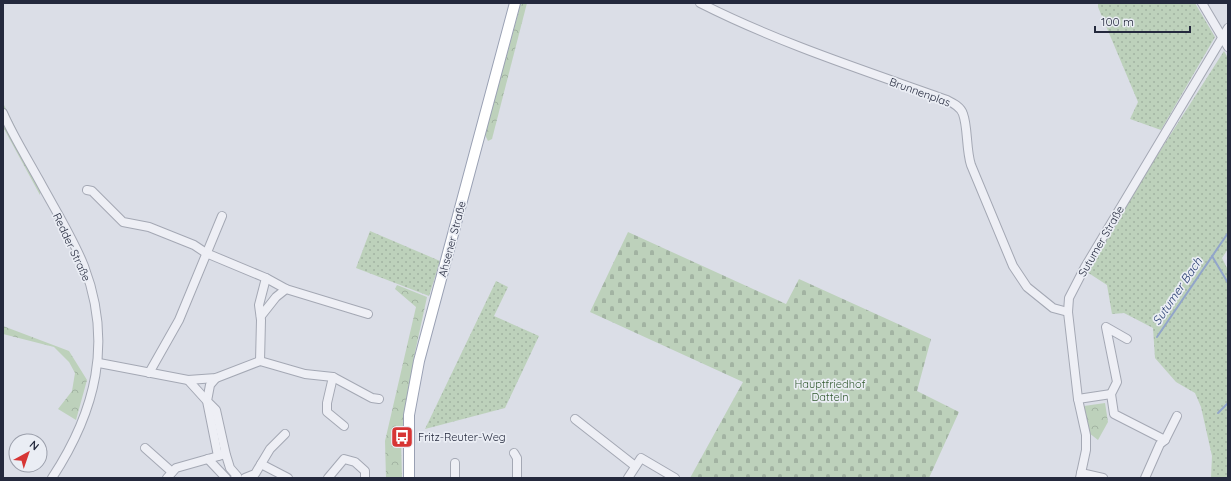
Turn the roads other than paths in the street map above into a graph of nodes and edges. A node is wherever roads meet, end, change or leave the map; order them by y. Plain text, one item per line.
1 (516, 3) edge
2 (700, 3) edge
3 (1202, 3) edge
4 (1228, 28) edge
5 (1222, 38) junction
6 (1228, 47) edge
7 (3, 113) edge
8 (87, 190) dead end
9 (222, 216) dead end
10 (206, 253) junction
11 (266, 278) junction
12 (286, 289) junction
13 (1068, 312) junction
14 (368, 314) dead end
15 (261, 316) junction
16 (1127, 339) dead end
17 (260, 361) junction
18 (99, 363) junction
19 (149, 373) junction
20 (333, 377) junction
21 (216, 378) junction
22 (188, 380) junction
23 (1111, 394) junction
24 (379, 399) dead end
25 (1078, 399) junction
26 (207, 401) junction
27 (1177, 416) dead end
28 (576, 419) dead end
29 (344, 426) dead end
30 (285, 434) dead end
31 (1165, 440) junction
32 (145, 448) dead end
33 (514, 453) dead end
34 (222, 455) junction
35 (208, 459) junction
36 (455, 463) dead end
37 (261, 464) junction
38 (635, 466) junction
39 (169, 475) edge
40 (1080, 475) edge
41 (52, 478) edge
42 (226, 478) edge
43 (239, 478) edge
44 (288, 478) edge
45 (328, 478) edge
46 (365, 478) edge
47 (409, 478) edge
48 (455, 478) edge
49 (517, 478) edge
50 (628, 478) edge
51 (674, 478) edge
52 (1104, 478) edge
53 (1145, 478) edge

1 - 47 main road, Ahsener Straße
2 - 13 street, Brunnenplas
3 - 5 street
4 - 5 street, Sutumer Straße
5 - 6 street
5 - 13 street, Sutumer Straße
7 - 18 street, Redder Straße
8 - 10 street
9 - 10 street
10 - 11 street
10 - 19 street
11 - 12 street
11 - 15 street
12 - 14 street
12 - 15 street
13 - 25 street, Sutumer Straße
15 - 17 street
16 - 23 street
17 - 20 street
17 - 21 street
18 - 19 street
18 - 41 street, Redder Straße
19 - 22 street
20 - 24 street
20 - 29 street
21 - 22 street
21 - 26 street
22 - 26 street
23 - 25 street
23 - 31 street
25 - 40 street, Sutumer Straße
26 - 34 street
27 - 31 street
28 - 38 street
30 - 37 street
31 - 53 street
32 - 39 street
33 - 49 street
34 - 35 street
34 - 43 street
35 - 39 street
35 - 42 street
36 - 48 street
37 - 43 street
37 - 44 street
38 - 50 street
38 - 51 street
40 - 52 street
45 - 46 street

